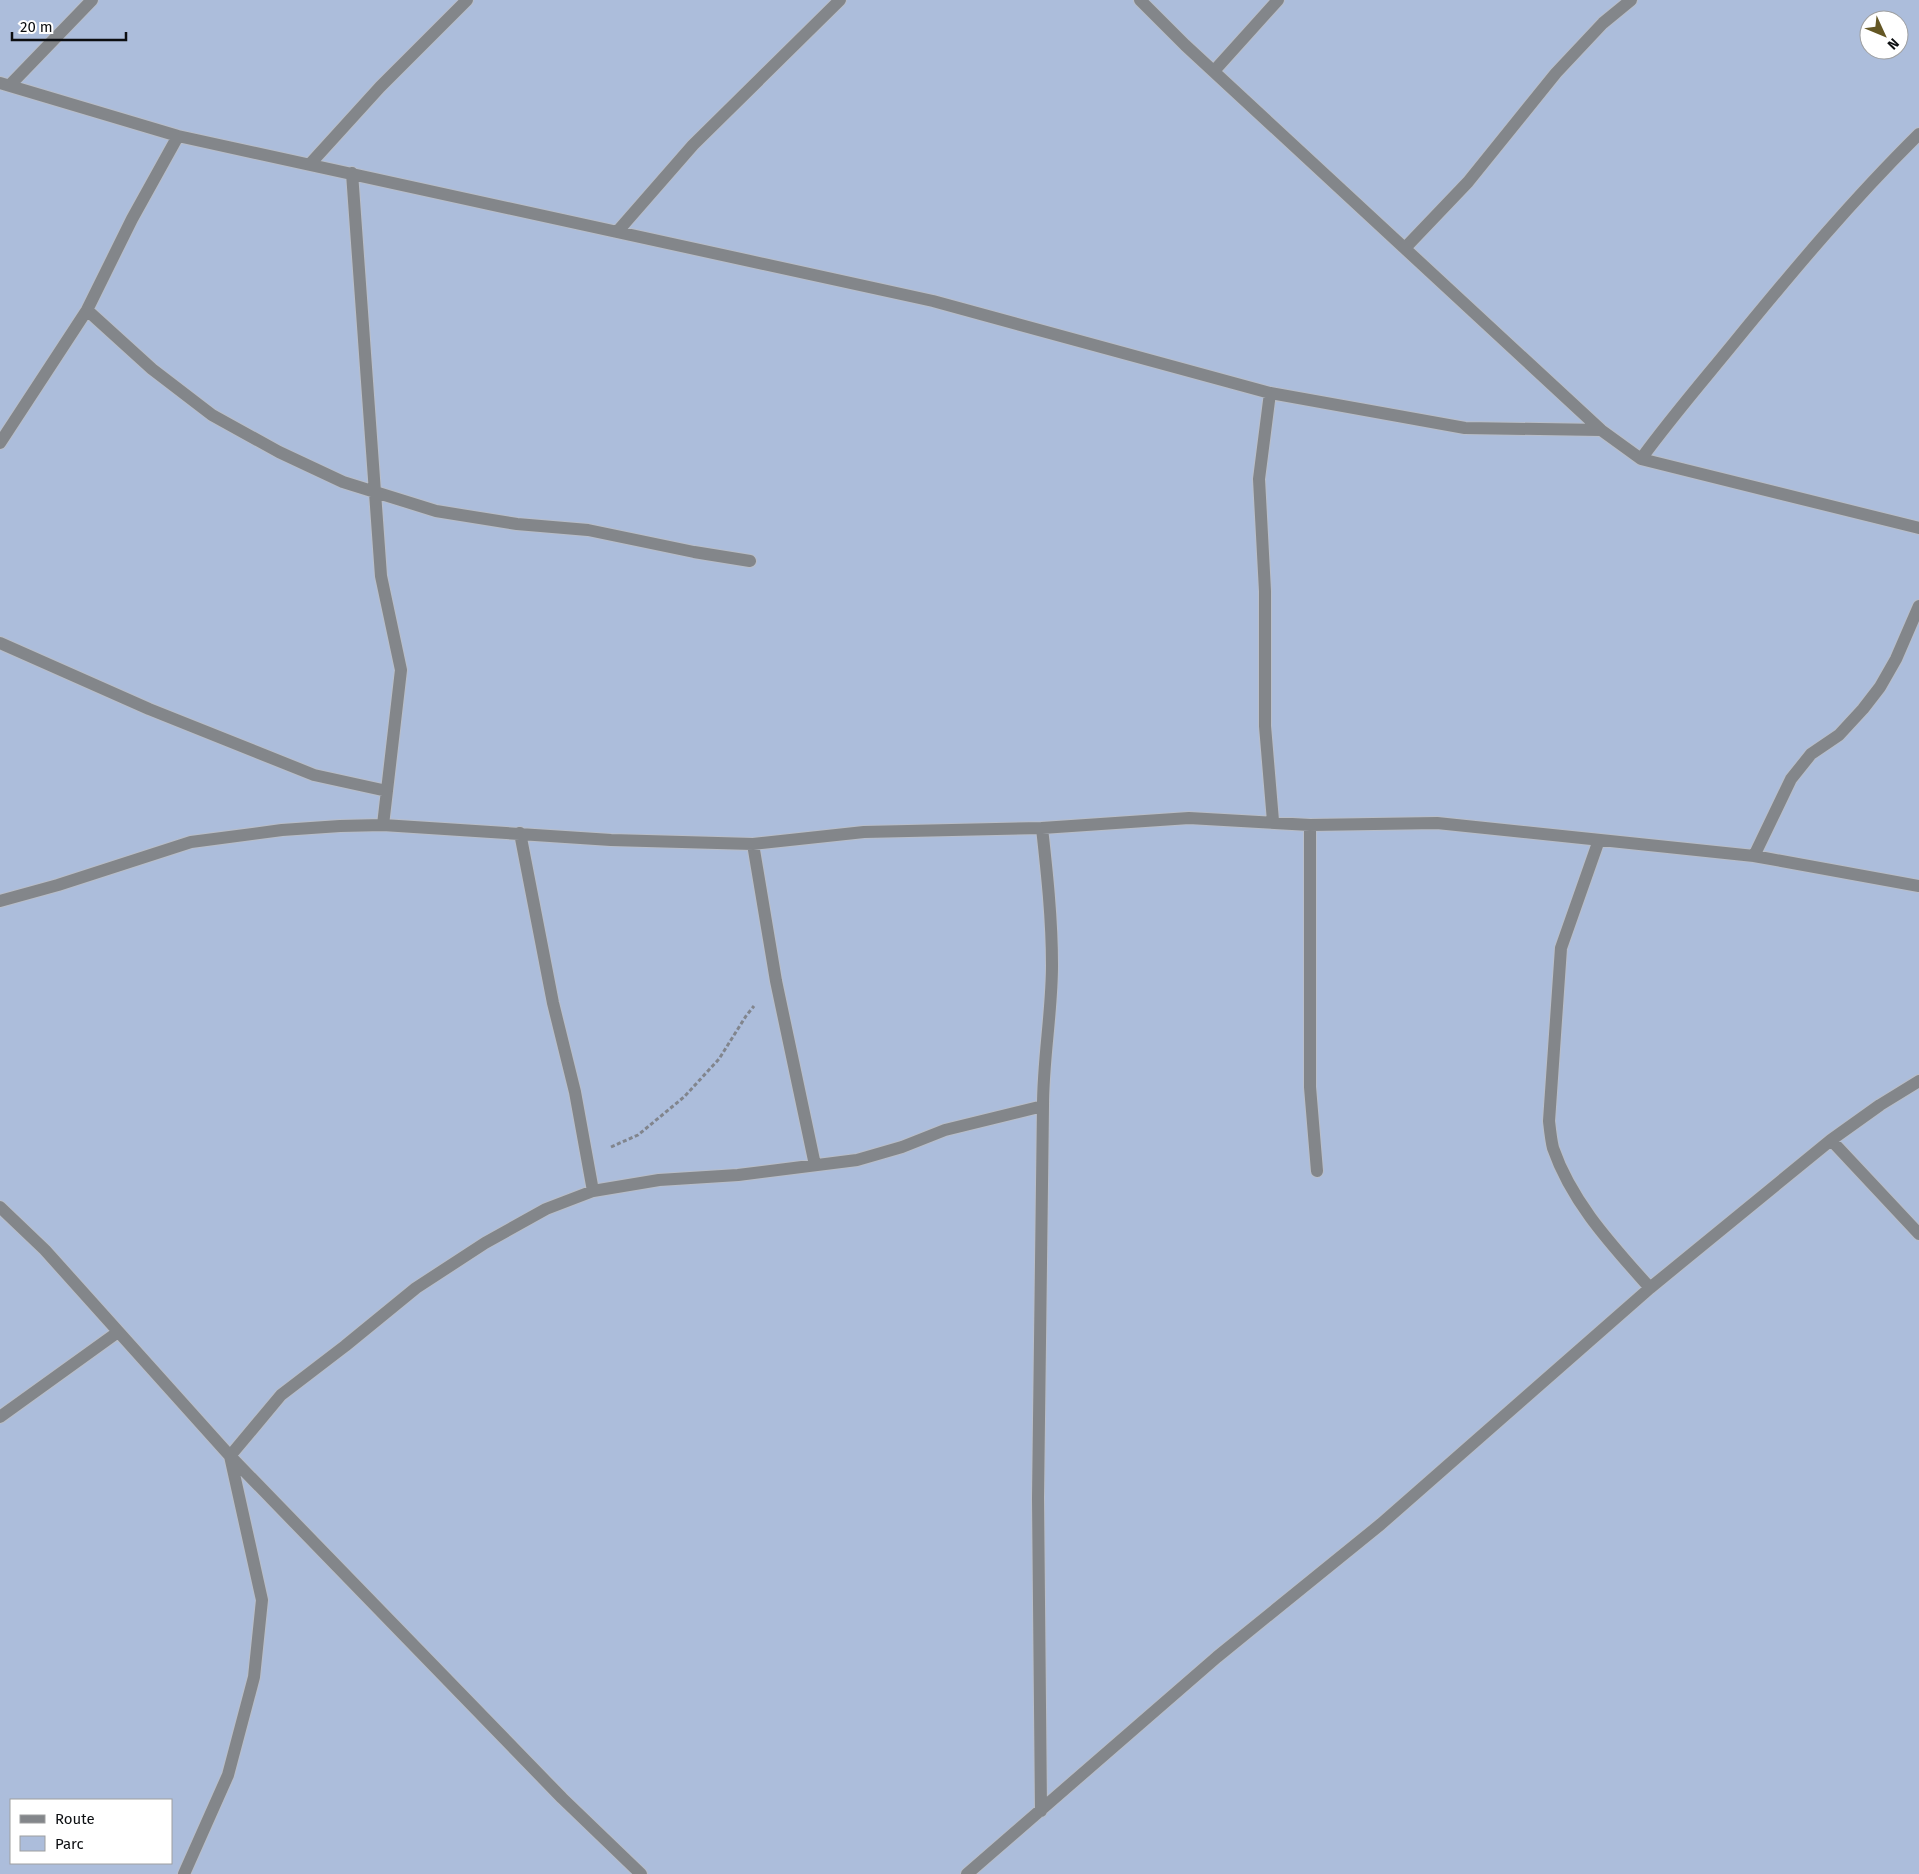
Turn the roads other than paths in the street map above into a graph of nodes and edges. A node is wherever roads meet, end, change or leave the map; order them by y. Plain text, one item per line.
1 (92, 0) edge
2 (467, 0) edge
3 (840, 0) edge
4 (1140, 0) edge
5 (1278, 0) edge
6 (1631, 0) edge
7 (1214, 71) junction
8 (5, 84) edge
9 (1919, 134) edge
10 (178, 136) junction
11 (310, 164) junction
12 (352, 173) junction
13 (616, 232) junction
14 (1406, 248) junction
15 (87, 310) junction
16 (1270, 393) junction
17 (1601, 430) junction
18 (0, 442) edge
19 (1641, 459) junction
20 (376, 493) junction
21 (1919, 528) edge
22 (750, 561) dead end
23 (1919, 606) edge
24 (0, 642) edge
25 (387, 791) junction
26 (1273, 821) junction
27 (383, 825) junction
28 (1310, 825) junction
29 (1042, 828) junction
30 (520, 833) junction
31 (1599, 840) junction
32 (753, 844) junction
33 (1754, 856) junction
34 (1919, 886) edge
35 (0, 901) edge
36 (1919, 1080) edge
37 (1044, 1106) junction
38 (1831, 1140) junction
39 (815, 1165) junction
40 (1317, 1171) dead end
41 (593, 1191) junction
42 (0, 1208) edge
43 (1919, 1234) edge
44 (1650, 1288) junction
45 (118, 1332) junction
46 (0, 1417) edge
47 (230, 1456) junction
48 (1041, 1811) junction
49 (184, 1874) edge
50 (641, 1874) edge
51 (967, 1874) edge

1 - 8 street
2 - 11 street
3 - 13 street
4 - 7 street
5 - 7 street
6 - 14 street
7 - 14 street
8 - 10 street
9 - 19 street
10 - 11 street
10 - 15 street
11 - 12 street
12 - 13 street
12 - 20 street
13 - 16 street
14 - 17 street
15 - 18 street
15 - 20 street
16 - 17 street
16 - 26 street
17 - 19 street
19 - 21 street
20 - 22 street
20 - 25 street
23 - 33 street
24 - 25 street
25 - 27 street
26 - 28 street
26 - 29 street
27 - 30 street
27 - 35 street
28 - 31 street
28 - 40 street
29 - 32 street
29 - 37 street
30 - 32 street
30 - 41 street
31 - 33 street
31 - 44 street
32 - 39 street
33 - 34 street
36 - 38 street
37 - 39 street
37 - 48 street
38 - 43 street
38 - 44 street
39 - 41 street
41 - 47 street
42 - 45 street
44 - 48 street
45 - 46 street
45 - 47 street
47 - 49 street
47 - 50 street
48 - 51 street

